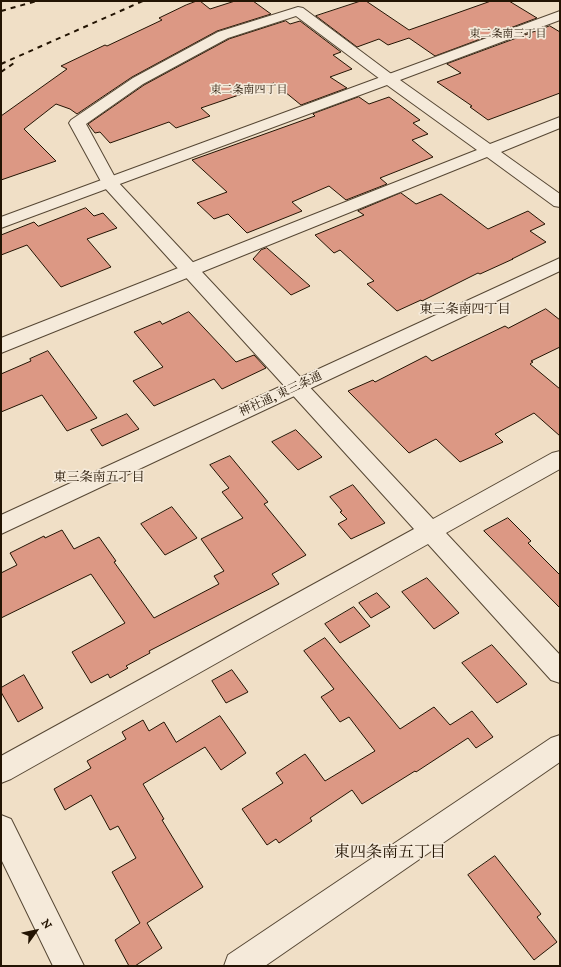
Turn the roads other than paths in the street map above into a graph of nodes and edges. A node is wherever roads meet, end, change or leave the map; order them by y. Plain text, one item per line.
1 (560, 14) edge
2 (389, 79) junction
3 (560, 122) edge
4 (489, 150) junction
5 (110, 183) junction
6 (560, 202) edge
7 (1, 223) edge
8 (560, 264) edge
9 (190, 270) junction
10 (1, 346) edge
11 (296, 387) junction
12 (560, 459) edge
13 (1, 525) edge
14 (430, 531) junction
15 (560, 672) edge
16 (560, 746) edge
17 (1, 770) edge
18 (1, 829) edge
19 (69, 966) edge
20 (239, 966) edge

1 - 2 street
2 - 4 street
2 - 5 street
2 - 5 street
3 - 4 street
4 - 6 street
4 - 9 street
5 - 7 street
5 - 9 street
8 - 11 street, 神社通, 東三条通
9 - 10 street
9 - 11 street
11 - 13 street, 神社通, 東三条通
11 - 14 street
12 - 14 street
14 - 15 street
14 - 17 street
16 - 20 street
18 - 19 street

